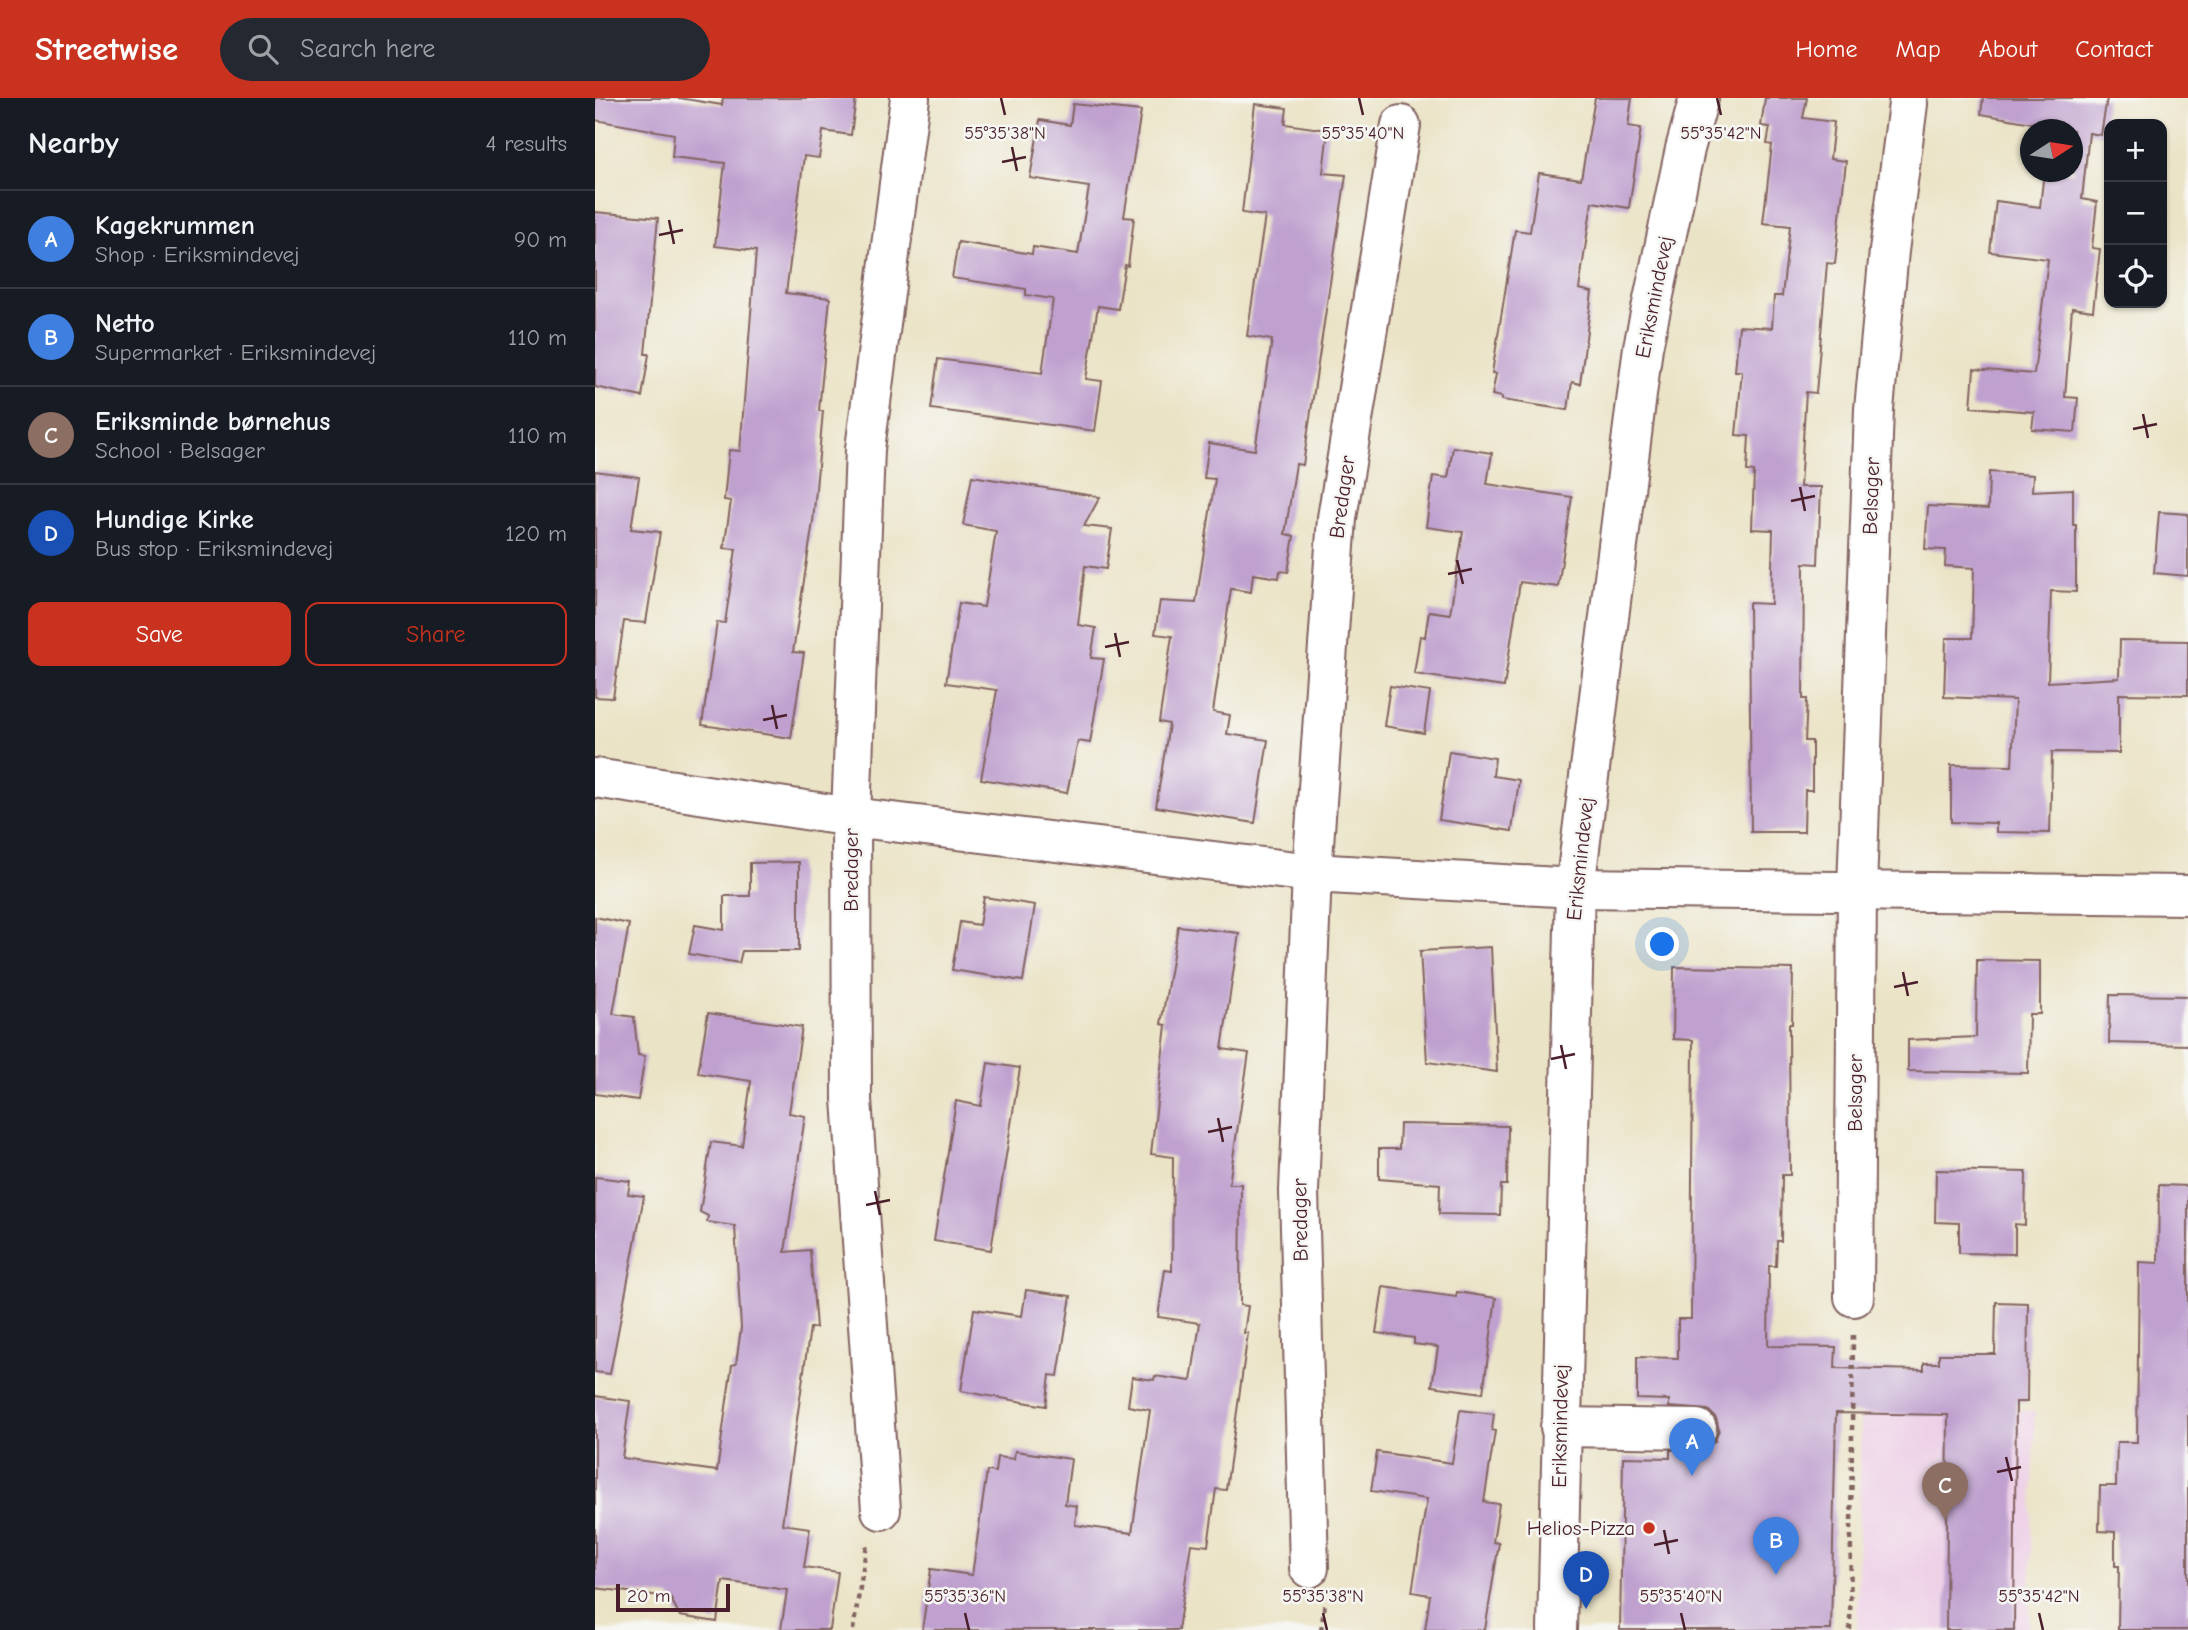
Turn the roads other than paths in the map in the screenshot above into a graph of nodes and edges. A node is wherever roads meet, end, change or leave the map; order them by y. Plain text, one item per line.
1 (910, 98) edge
2 (1699, 98) edge
3 (1908, 104) dead end
4 (1401, 125) dead end
5 (595, 779) edge
6 (851, 817) junction
7 (1312, 873) junction
8 (1575, 888) junction
9 (1857, 889) junction
10 (2188, 895) edge
11 (1854, 1297) road end
12 (1560, 1427) junction
13 (1697, 1429) dead end
14 (881, 1510) road end
15 (1309, 1568) dead end
16 (1557, 1630) edge

1 - 6 street, Bredager
2 - 8 street, Eriksmindevej
3 - 9 street, Belsager
4 - 7 street, Bredager
5 - 6 street, Bredager
6 - 7 street, Bredager
6 - 14 street, Bredager
7 - 8 street, Bredager
7 - 15 street, Bredager
8 - 9 street
8 - 12 street, Eriksmindevej
9 - 10 street
9 - 11 street, Belsager
12 - 13 street
12 - 16 street, Eriksmindevej

